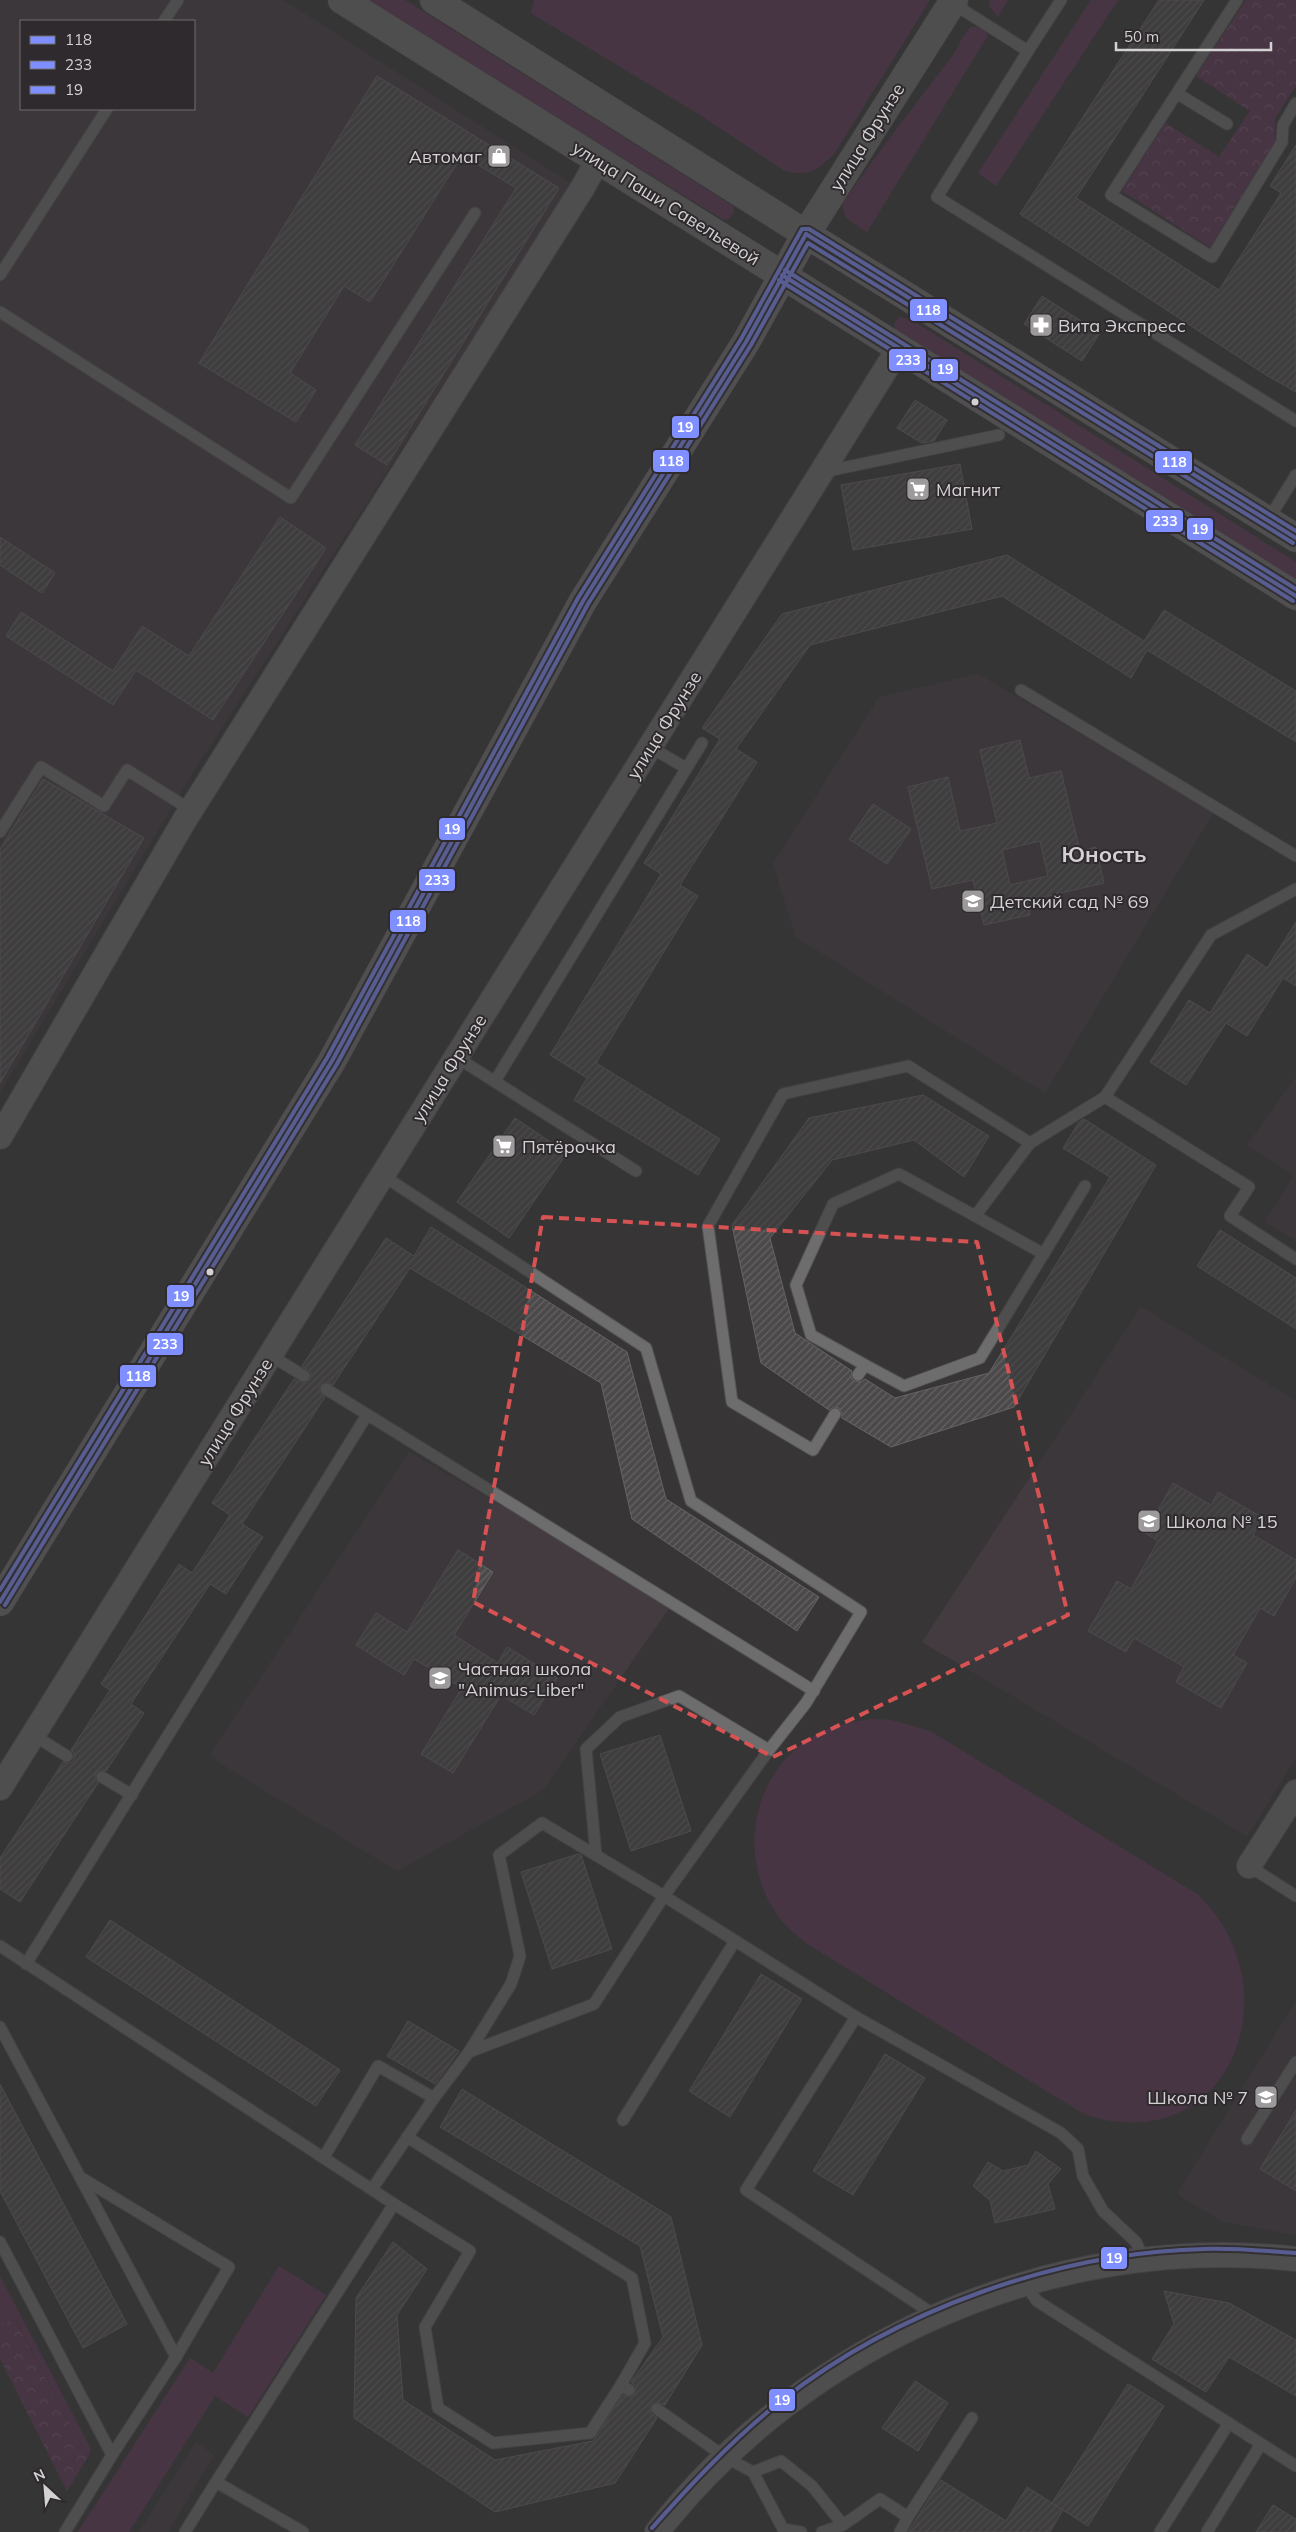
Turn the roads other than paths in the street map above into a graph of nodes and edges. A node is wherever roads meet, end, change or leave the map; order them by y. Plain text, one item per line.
1 (178, 0) edge
2 (342, 0) edge
3 (434, 0) edge
4 (1060, 0) edge
5 (1237, 0) edge
6 (953, 2) edge
7 (165, 20) edge
8 (1028, 51) junction
9 (1178, 94) junction
10 (1296, 103) edge
11 (106, 110) edge
12 (1227, 124) dead end
13 (598, 160) junction
14 (475, 212) dead end
15 (806, 234) junction
16 (0, 275) edge
17 (782, 275) junction
18 (0, 312) edge
19 (899, 348) junction
20 (1296, 421) edge
21 (1000, 435) dead end
22 (822, 472) junction
23 (1296, 475) edge
24 (1268, 520) junction
25 (1296, 538) edge
26 (1296, 596) edge
27 (1021, 690) dead end
28 (702, 744) dead end
29 (650, 747) junction
30 (686, 768) junction
31 (191, 810) junction
32 (0, 832) edge
33 (1296, 856) edge
34 (1296, 889) edge
35 (456, 1057) junction
36 (494, 1081) junction
37 (1105, 1097) junction
38 (0, 1137) edge
39 (1030, 1143) junction
40 (636, 1171) dead end
41 (382, 1175) junction
42 (1085, 1186) dead end
43 (976, 1215) junction
44 (1044, 1254) junction
45 (1296, 1259) edge
46 (270, 1355) junction
47 (304, 1376) dead end
48 (326, 1390) dead end
49 (834, 1414) dead end
50 (367, 1415) junction
51 (0, 1602) edge
52 (814, 1691) junction
53 (33, 1735) junction
54 (770, 1750) junction
55 (67, 1756) dead end
56 (102, 1777) dead end
57 (0, 1788) edge
58 (1296, 1792) edge
59 (132, 1794) junction
60 (596, 1855) junction
61 (1249, 1866) joint
62 (664, 1896) junction
63 (1296, 1896) edge
64 (735, 1941) junction
65 (0, 1946) edge
66 (26, 1964) junction
67 (856, 2017) junction
68 (0, 2027) edge
69 (470, 2052) junction
70 (1296, 2062) edge
71 (434, 2098) junction
72 (624, 2120) dead end
73 (407, 2137) junction
74 (1247, 2139) dead end
75 (324, 2157) junction
76 (80, 2177) junction
77 (372, 2189) junction
78 (394, 2204) junction
79 (0, 2242) edge
80 (1296, 2259) edge
81 (1144, 2260) junction
82 (1025, 2284) junction
83 (936, 2316) junction
84 (176, 2357) junction
85 (657, 2409) dead end
86 (972, 2418) dead end
87 (1229, 2423) junction
88 (1261, 2444) junction
89 (112, 2455) junction
90 (724, 2457) junction
91 (1296, 2466) edge
92 (753, 2472) junction
93 (216, 2482) junction
94 (908, 2517) junction
95 (843, 2525) junction
96 (65, 2532) edge
97 (185, 2532) edge
98 (303, 2532) edge
99 (657, 2532) edge
100 (801, 2532) edge
101 (822, 2532) edge
102 (900, 2532) edge
103 (1160, 2532) edge
104 (1207, 2532) edge

1 - 7 lane
2 - 13 street, улица Паши Савельевой
3 - 15 street
4 - 8 lane
5 - 9 lane
6 - 8 lane
6 - 15 street, улица Фрунзе
8 - 20 lane
9 - 10 lane
9 - 12 lane
11 - 16 lane
13 - 17 street, улица Паши Савельевой
13 - 31 street
14 - 18 lane
15 - 17 main road, улица Фрунзе
15 - 24 main road
17 - 19 main road, улица Паши Савельевой
17 - 51 main road, улица Фрунзе
19 - 22 street, улица Фрунзе
19 - 26 main road, улица Паши Савельевой
21 - 22 lane
22 - 29 street, улица Фрунзе
23 - 24 lane
24 - 25 main road
27 - 33 lane
28 - 30 lane
29 - 30 lane
29 - 35 street, улица Фрунзе
30 - 36 lane
31 - 32 lane
31 - 38 street
34 - 37 lane
35 - 36 lane
35 - 41 street, улица Фрунзе
36 - 40 lane
37 - 39 lane
37 - 45 lane
39 - 43 lane
39 - 49 lane
41 - 46 street, улица Фрунзе
41 - 52 lane
42 - 44 lane
43 - 44 lane
43 - 44 lane
46 - 47 lane
46 - 53 street, улица Фрунзе
48 - 50 lane
50 - 52 lane
50 - 59 lane
52 - 54 lane
53 - 55 lane
53 - 57 street, улица Фрунзе
54 - 60 lane
54 - 62 lane
56 - 59 lane
58 - 61 street
59 - 66 lane
60 - 62 lane
60 - 69 lane
61 - 63 lane
62 - 64 lane
62 - 69 lane
64 - 67 lane
64 - 72 lane
65 - 66 lane
66 - 75 lane
67 - 81 lane
67 - 83 lane
68 - 76 lane
69 - 71 lane
70 - 74 lane
71 - 73 lane
71 - 75 lane
73 - 77 lane
73 - 78 lane
75 - 77 lane
76 - 84 lane
76 - 84 lane
77 - 78 lane
78 - 93 lane
79 - 89 lane
80 - 81 street
81 - 82 street
82 - 83 street
82 - 87 lane
83 - 90 street
84 - 89 lane
85 - 90 lane
86 - 94 lane
87 - 88 lane
87 - 103 lane
88 - 91 lane
88 - 104 lane
89 - 96 lane
90 - 92 lane
90 - 99 street
92 - 95 lane
92 - 100 lane
93 - 97 lane
93 - 98 lane
94 - 95 lane
94 - 102 lane
95 - 101 lane

